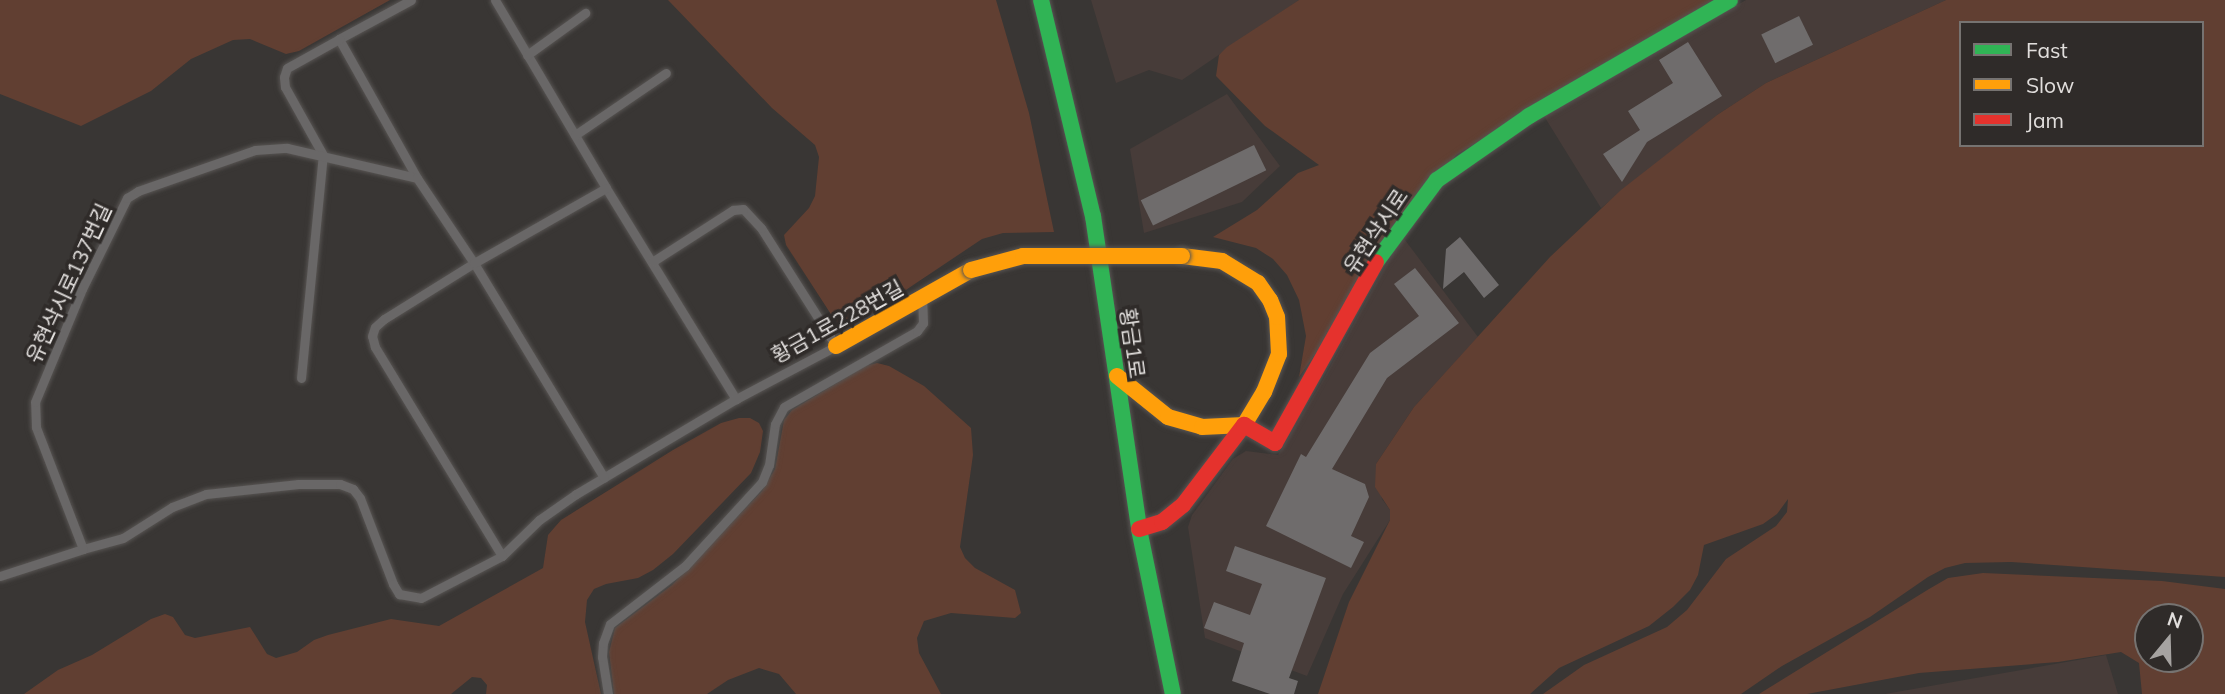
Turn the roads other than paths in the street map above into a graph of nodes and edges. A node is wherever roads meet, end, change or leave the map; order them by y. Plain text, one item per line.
1 (411, 0) edge
2 (495, 0) edge
3 (1041, 0) edge
4 (1730, 0) edge
5 (585, 13) dead end
6 (339, 39) junction
7 (527, 55) junction
8 (666, 73) dead end
9 (575, 135) junction
10 (323, 155) junction
11 (417, 178) junction
12 (606, 188) junction
13 (652, 262) junction
14 (474, 263) junction
15 (922, 298) junction
16 (836, 346) junction
17 (1117, 376) junction
18 (301, 378) dead end
19 (736, 399) junction
20 (1244, 425) junction
21 (604, 478) junction
22 (1139, 529) junction
23 (83, 549) junction
24 (502, 556) junction
25 (0, 576) edge
26 (608, 694) edge
27 (1173, 694) edge

1 - 6 lane
2 - 7 lane
3 - 17 street, 황금1로
4 - 20 street, 유현삭시로
5 - 7 lane
6 - 10 lane
6 - 11 lane
7 - 9 lane
8 - 9 lane
9 - 12 lane
10 - 11 lane, 유현삭시로137번길
10 - 18 lane
10 - 23 lane, 유현삭시로137번길
11 - 14 lane
12 - 13 lane
12 - 14 lane
13 - 16 lane
13 - 19 lane
14 - 21 lane
14 - 24 lane
15 - 16 street, 황금1로228번길
15 - 20 street, 황금1로228번길, bridge
15 - 26 lane
16 - 19 lane, 황금1로228번길
17 - 20 street
17 - 22 street, 황금1로
19 - 21 lane, 황금1로228번길
20 - 22 street
21 - 24 lane, 황금1로228번길
22 - 27 street, 황금1로
23 - 24 lane, 황금1로228번길
23 - 25 lane

